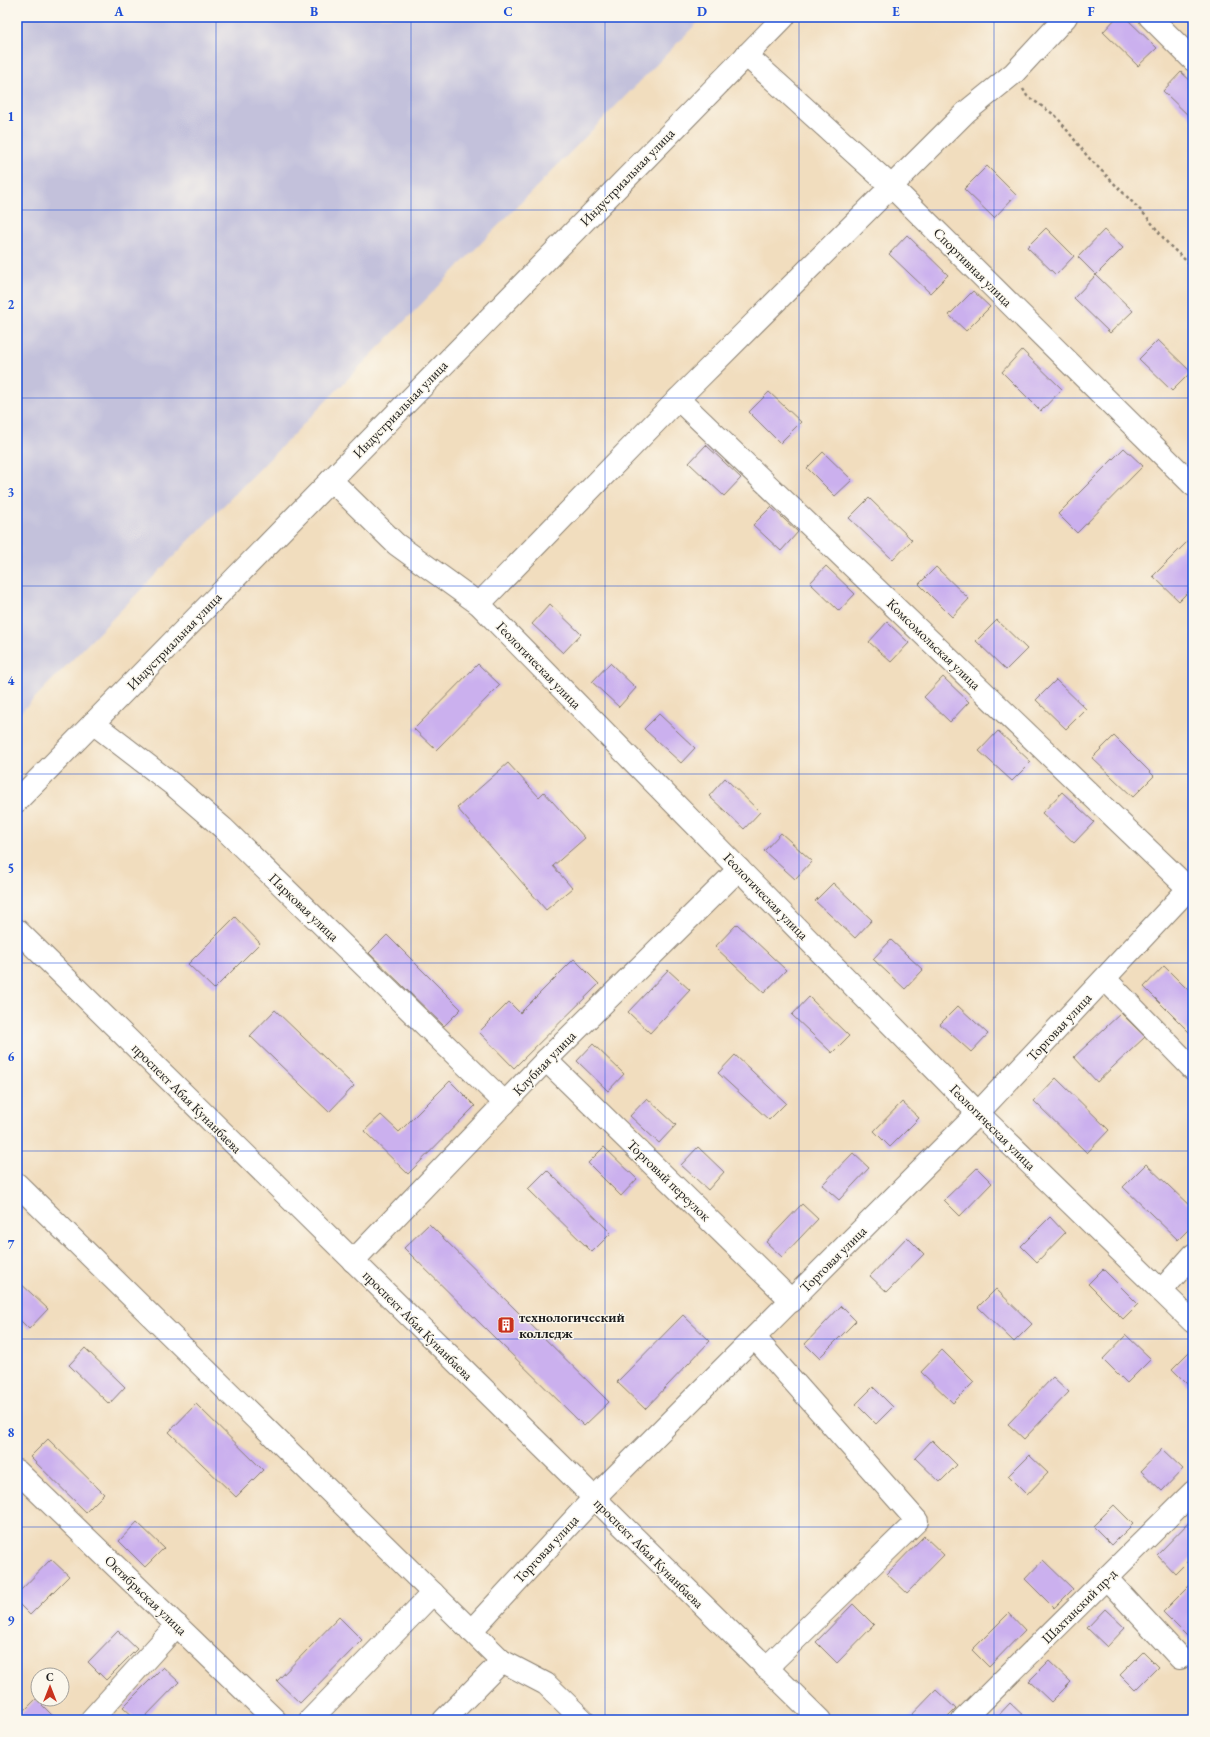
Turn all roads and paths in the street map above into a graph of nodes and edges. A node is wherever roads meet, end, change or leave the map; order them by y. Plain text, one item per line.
1 (784, 17) edge
2 (1066, 17) edge
3 (1150, 17) edge
4 (746, 55) junction
5 (1193, 60) edge
6 (1014, 73) junction
7 (891, 186) junction
8 (1193, 267) edge
9 (678, 399) junction
10 (332, 480) junction
11 (1193, 485) edge
12 (479, 604) junction
13 (94, 723) junction
14 (17, 801) edge
15 (739, 869) junction
16 (1191, 887) edge
17 (17, 930) edge
18 (1104, 978) junction
19 (546, 1060) junction
20 (1193, 1070) edge
21 (504, 1103) junction
22 (978, 1113) junction
23 (17, 1184) edge
24 (1193, 1255) edge
25 (353, 1261) junction
26 (1161, 1290) junction
27 (792, 1301) junction
28 (1193, 1322) edge
29 (755, 1338) junction
30 (17, 1471) edge
31 (1193, 1492) edge
32 (594, 1498) junction
33 (1107, 1579) junction
34 (433, 1593) junction
35 (177, 1625) junction
36 (471, 1631) junction
37 (1180, 1658) dead end
38 (502, 1661) junction
39 (766, 1668) junction
40 (91, 1720) edge
41 (275, 1720) edge
42 (310, 1720) edge
43 (444, 1720) edge
44 (583, 1720) edge
45 (820, 1720) edge
46 (963, 1720) edge

1 - 4 street, Индустриальная улица
2 - 6 street
3 - 5 street
4 - 7 street, Спортивная улица
4 - 10 street, Индустриальная улица
6 - 7 street
6 - 8 path
7 - 9 street
7 - 11 street, Спортивная улица
9 - 12 street
9 - 16 street, Комсомольская улица
10 - 12 street, Геологическая улица
10 - 13 street, Индустриальная улица
12 - 15 street, Геологическая улица
13 - 14 street, Индустриальная улица
13 - 21 street, Парковая улица
15 - 19 street, Клубная улица
15 - 22 street, Геологическая улица
16 - 18 street, Торговая улица
17 - 25 street, проспект Абая Кунанбаева
18 - 20 street
18 - 22 street, Торговая улица
19 - 21 street, Клубная улица
19 - 27 street, Торговый переулок
21 - 25 street, Клубная улица
22 - 26 street, Геологическая улица
22 - 27 street, Торговая улица
23 - 34 street
24 - 26 street
25 - 32 street, проспект Абая Кунанбаева
26 - 28 street, Геологическая улица
27 - 29 street, Торговая улица
29 - 32 street, Торговая улица
29 - 39 street
30 - 35 street, Октябрьская улица
31 - 33 street, Шахтанский пр-д
32 - 36 street, Торговая улица
32 - 39 street, проспект Абая Кунанбаева
33 - 37 street
33 - 46 street, Шахтанский пр-д
34 - 36 street
34 - 42 street
35 - 40 street
35 - 41 street, Октябрьская улица
36 - 38 street
38 - 43 street
38 - 44 street
39 - 45 street, проспект Абая Кунанбаева

